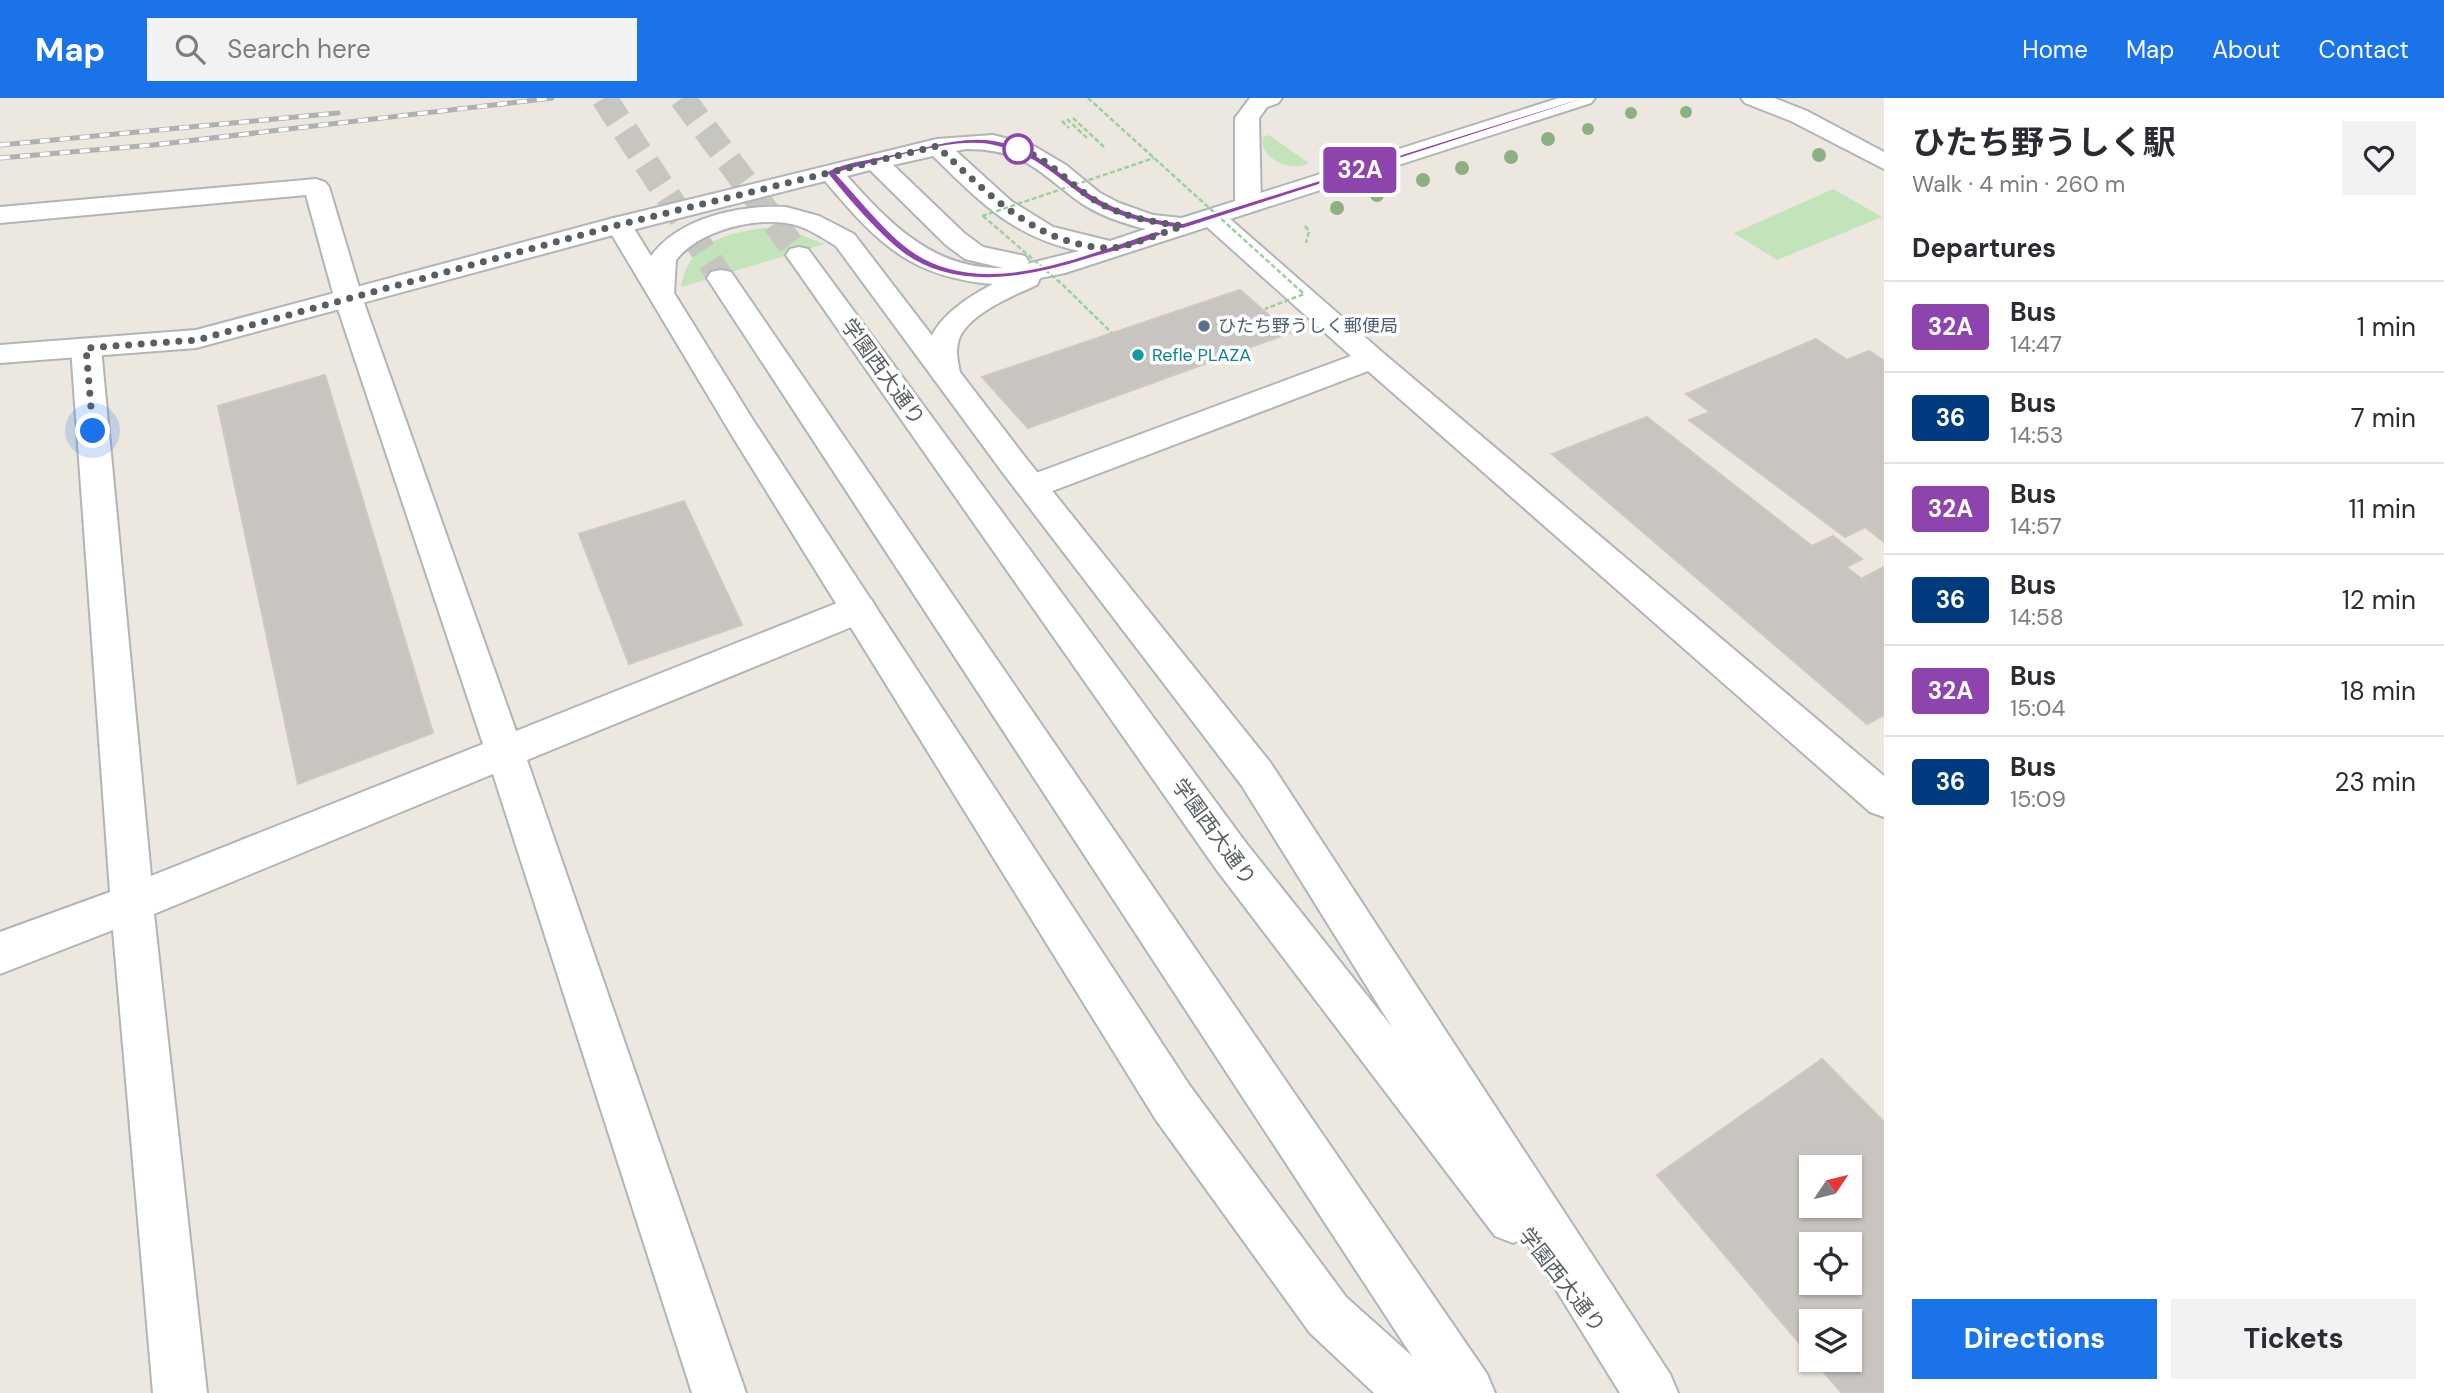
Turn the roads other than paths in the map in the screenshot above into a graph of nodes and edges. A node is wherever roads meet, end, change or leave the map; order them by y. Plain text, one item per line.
1 (1270, 98) edge
2 (1583, 98) edge
3 (1753, 98) edge
4 (1781, 98) edge
5 (1799, 117) junction
6 (937, 146) junction
7 (875, 161) junction
8 (1884, 162) edge
9 (830, 172) junction
10 (1248, 205) junction
11 (0, 215) edge
12 (1197, 221) junction
13 (618, 225) junction
14 (1112, 248) junction
15 (799, 255) tunnel mouth
16 (1055, 267) junction
17 (721, 278) tunnel mouth
18 (660, 296) junction
19 (348, 297) junction
20 (86, 348) junction
21 (0, 354) edge
22 (1372, 359) junction
23 (945, 373) junction
24 (1031, 487) junction
25 (859, 609) junction
26 (505, 751) junction
27 (1884, 800) edge
28 (132, 903) junction
29 (0, 953) edge
30 (180, 1393) edge
31 (719, 1393) edge
32 (1413, 1393) edge
33 (1468, 1393) edge
34 (1650, 1393) edge

1 - 10 street
2 - 10 street
3 - 5 street
4 - 5 street
5 - 8 street
6 - 7 street
6 - 12 street
6 - 14 street
7 - 9 street
7 - 16 street
9 - 13 street
9 - 16 street
10 - 12 street
11 - 19 street
12 - 14 street
12 - 22 street
13 - 18 street
13 - 19 street
14 - 16 street
15 - 34 street, 学園西大通り
16 - 23 street
17 - 33 street
18 - 23 street
18 - 25 street
19 - 20 street
19 - 26 street
20 - 21 street
20 - 28 street
22 - 24 street
22 - 27 street
23 - 24 street
24 - 34 street
25 - 26 street
25 - 32 street
26 - 28 street
26 - 31 street
28 - 29 street
28 - 30 street

